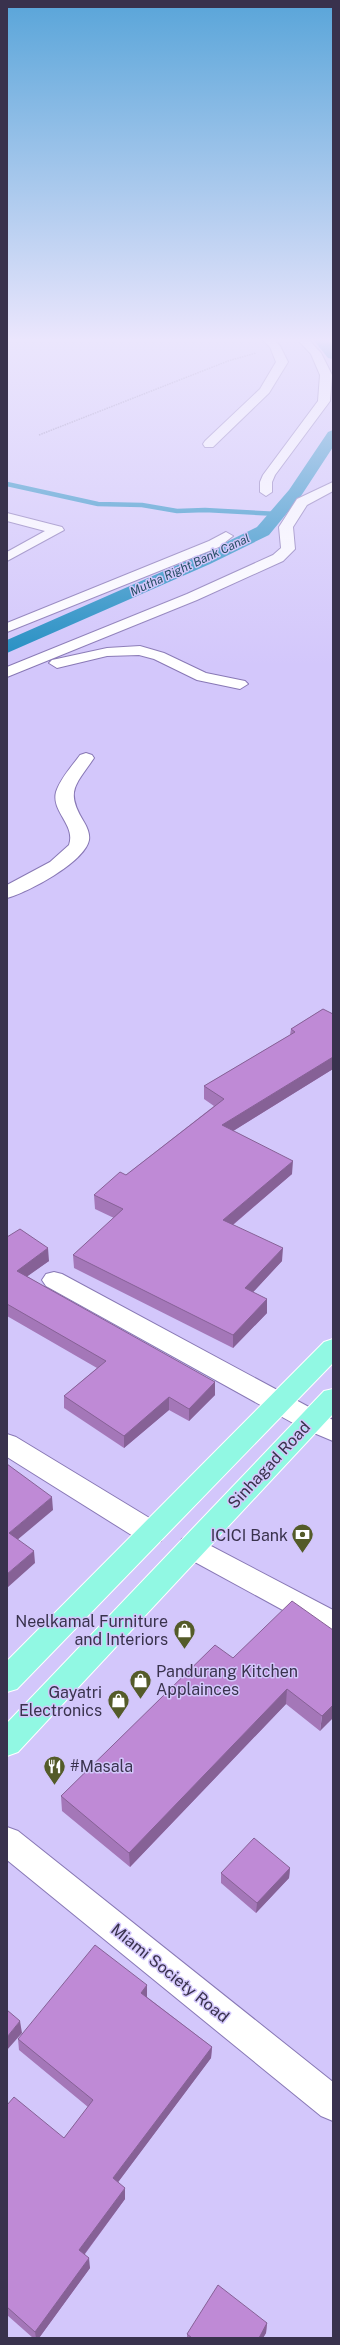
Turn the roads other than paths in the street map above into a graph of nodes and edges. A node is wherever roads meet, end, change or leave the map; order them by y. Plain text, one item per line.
1 (289, 447) edge
2 (333, 486) edge
3 (266, 492) dead end
4 (7, 517) edge
5 (226, 536) dead end
6 (7, 557) edge
7 (7, 628) edge
8 (11, 670) edge
9 (240, 684) dead end
10 (86, 758) dead end
11 (7, 893) edge
12 (54, 1280) dead end
13 (333, 1348) edge
14 (333, 1398) edge
15 (279, 1403) junction
16 (322, 1426) edge
17 (7, 1444) edge
18 (151, 1534) junction
19 (192, 1547) junction
20 (333, 1624) edge
21 (7, 1680) edge
22 (7, 1743) edge
23 (7, 1841) edge
24 (333, 2104) edge

1 - 3 street
2 - 8 street
4 - 6 street
5 - 7 street
8 - 9 street
10 - 11 street
12 - 15 street
13 - 15 main road
14 - 16 main road, Sinhagad Road
15 - 16 street
15 - 18 main road
16 - 19 main road, Sinhagad Road
17 - 18 street
18 - 21 main road
19 - 20 street
19 - 22 main road, Sinhagad Road
23 - 24 street, Miami Society Road

